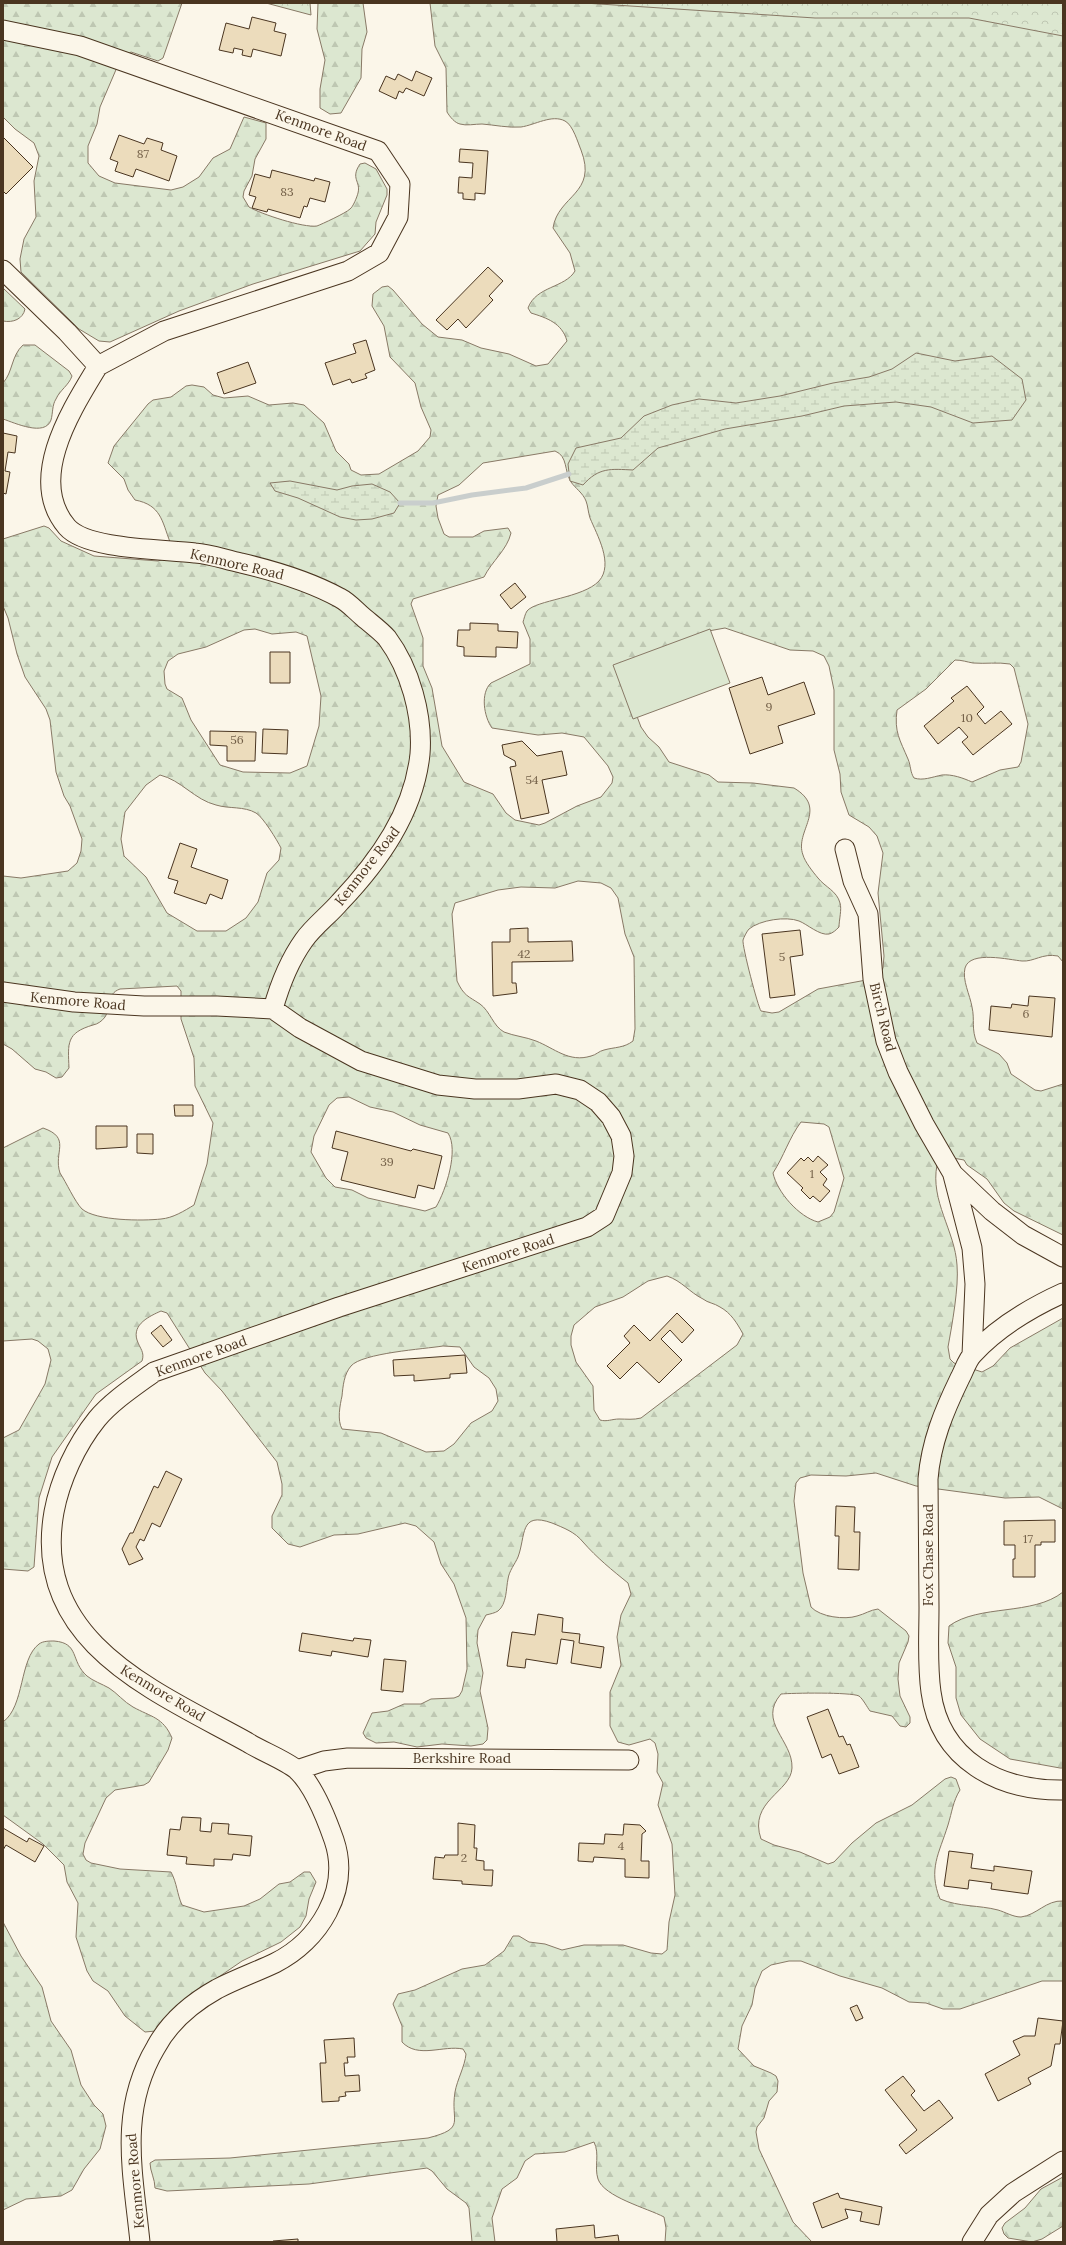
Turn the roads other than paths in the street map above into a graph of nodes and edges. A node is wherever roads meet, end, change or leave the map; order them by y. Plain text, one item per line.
1 (3, 30) edge
2 (3, 270) edge
3 (98, 366) junction
4 (846, 849) dead end
5 (3, 992) edge
6 (273, 1009) junction
7 (953, 1174) junction
8 (1063, 1257) edge
9 (1063, 1293) edge
10 (972, 1355) junction
11 (629, 1760) dead end
12 (297, 1770) junction
13 (1063, 1790) edge
14 (1063, 2161) edge
15 (140, 2242) edge
16 (972, 2242) edge

1 - 3 street, Kenmore Road
2 - 3 street
3 - 6 street, Kenmore Road
4 - 7 street, Birch Road
5 - 6 street, Kenmore Road
6 - 12 street, Kenmore Road
7 - 8 street, Birch Road
7 - 10 street, Birch Road
9 - 10 street, Fox Chase Road
10 - 13 street, Fox Chase Road
11 - 12 street, Berkshire Road
12 - 15 street, Kenmore Road
14 - 16 street

